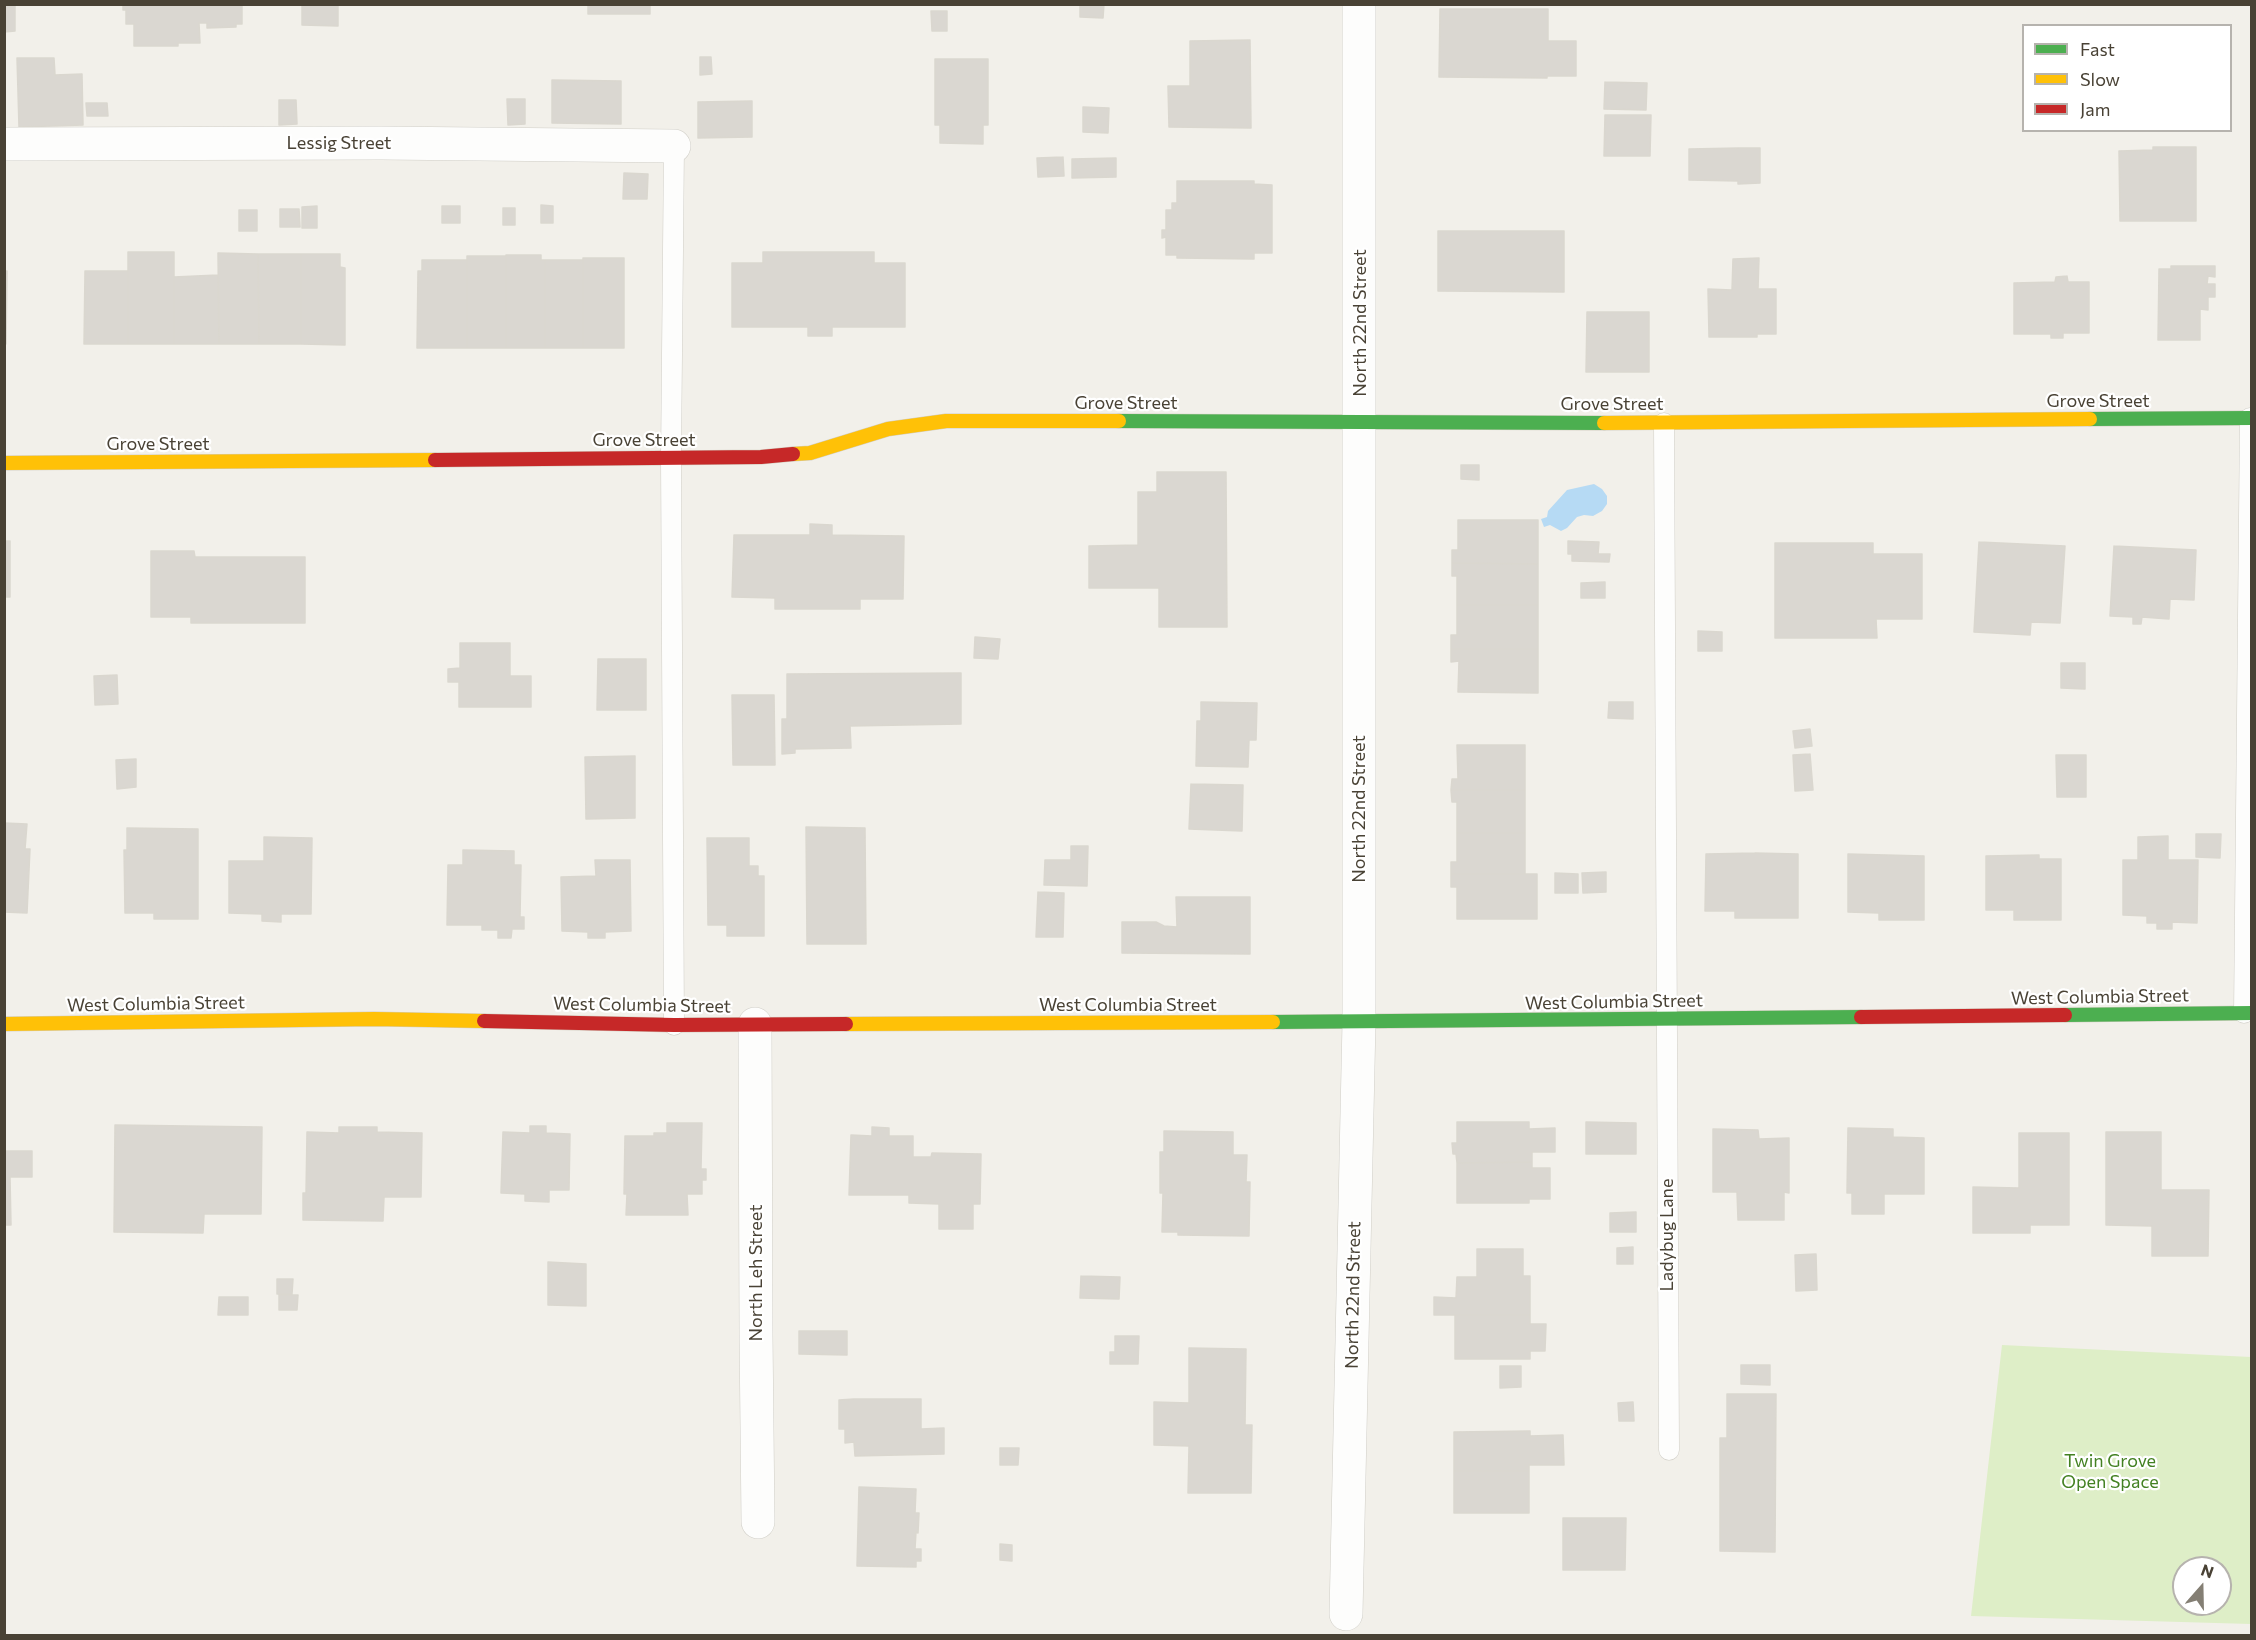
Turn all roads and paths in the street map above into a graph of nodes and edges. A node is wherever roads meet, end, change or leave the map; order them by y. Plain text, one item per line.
1 (1359, 4) edge
2 (4, 144) edge
3 (674, 146) joint
4 (2251, 418) edge
5 (1360, 422) junction
6 (1664, 423) junction
7 (671, 458) junction
8 (4, 463) edge
9 (2248, 1013) edge
10 (1666, 1020) junction
11 (1359, 1022) junction
12 (4, 1024) edge
13 (674, 1024) junction
14 (755, 1024) junction
15 (1669, 1450) dead end
16 (758, 1522) dead end
17 (1346, 1614) dead end

1 - 5 street, North 22nd Street
2 - 3 street, Lessig Street
3 - 7 lane
4 - 6 street, Grove Street
4 - 9 lane
5 - 6 street, Grove Street
5 - 7 street, Grove Street
5 - 11 street, North 22nd Street
6 - 10 lane, Ladybug Lane
7 - 8 street, Grove Street
7 - 13 lane
9 - 10 street, West Columbia Street
10 - 11 street, West Columbia Street
10 - 15 lane, Ladybug Lane
11 - 14 street, West Columbia Street
11 - 17 street, North 22nd Street
12 - 13 street, West Columbia Street
13 - 14 street, West Columbia Street
14 - 16 street, North Leh Street

